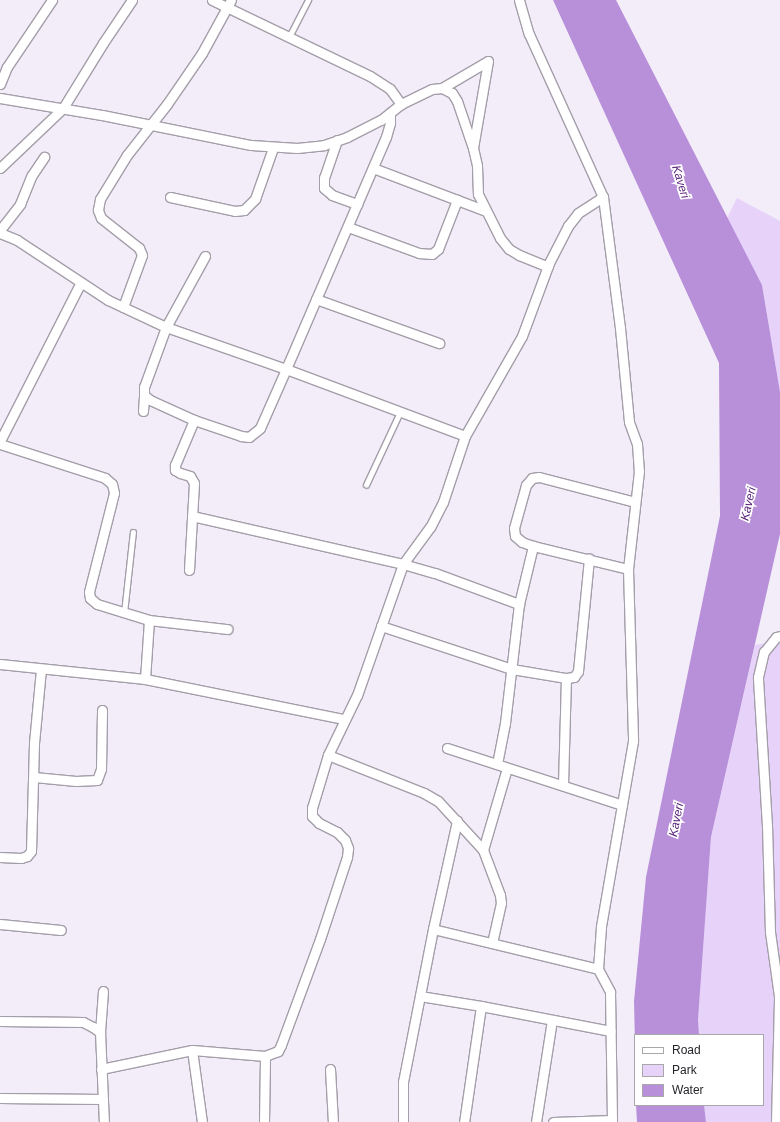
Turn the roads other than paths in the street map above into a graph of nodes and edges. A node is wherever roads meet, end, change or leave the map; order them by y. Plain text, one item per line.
1 (52, 0) edge
2 (132, 0) edge
3 (212, 0) edge
4 (308, 0) edge
5 (519, 0) edge
6 (229, 4) edge
7 (289, 37) junction
8 (0, 84) edge
9 (442, 88) junction
10 (0, 98) edge
11 (401, 104) junction
12 (63, 108) junction
13 (390, 113) junction
14 (151, 124) junction
15 (337, 140) junction
16 (273, 148) junction
17 (473, 148) junction
18 (44, 157) dead end
19 (0, 168) edge
20 (373, 168) junction
21 (170, 198) dead end
22 (603, 198) junction
23 (457, 200) junction
24 (357, 204) junction
25 (486, 211) junction
26 (348, 227) junction
27 (0, 230) edge
28 (0, 233) edge
29 (205, 256) dead end
30 (548, 267) junction
31 (81, 282) junction
32 (316, 299) junction
33 (123, 307) junction
34 (166, 327) junction
35 (439, 342) dead end
36 (286, 369) junction
37 (144, 395) junction
38 (143, 411) dead end
39 (400, 412) junction
40 (194, 420) junction
41 (464, 436) junction
42 (0, 442) edge
43 (366, 485) dead end
44 (635, 502) junction
45 (192, 516) junction
46 (134, 532) dead end
47 (532, 546) junction
48 (589, 559) junction
49 (403, 564) junction
50 (628, 569) junction
51 (189, 570) dead end
52 (519, 604) junction
53 (124, 612) junction
54 (149, 620) junction
55 (381, 626) junction
56 (227, 629) dead end
57 (780, 636) edge
58 (0, 664) edge
59 (41, 669) junction
60 (512, 669) junction
61 (566, 678) junction
62 (145, 679) junction
63 (102, 710) dead end
64 (344, 719) junction
65 (447, 748) dead end
66 (328, 755) junction
67 (498, 764) junction
68 (507, 768) junction
69 (34, 777) junction
70 (563, 786) junction
71 (622, 805) junction
72 (457, 821) junction
73 (483, 850) junction
74 (0, 857) edge
75 (0, 924) edge
76 (433, 929) junction
77 (61, 930) dead end
78 (492, 943) junction
79 (598, 969) junction
80 (103, 991) dead end
81 (420, 996) junction
82 (480, 1006) junction
83 (552, 1020) junction
84 (0, 1021) edge
85 (611, 1031) junction
86 (100, 1032) junction
87 (192, 1050) junction
88 (265, 1056) junction
89 (102, 1069) junction
90 (330, 1069) dead end
91 (0, 1098) edge
92 (103, 1099) junction
93 (612, 1121) edge
94 (104, 1122) edge
95 (202, 1122) edge
96 (264, 1122) edge
97 (333, 1122) edge
98 (403, 1122) edge
99 (464, 1122) edge
100 (536, 1122) edge
101 (553, 1122) edge
102 (776, 1122) edge

1 - 8 street
2 - 12 street
3 - 6 street
4 - 7 lane
5 - 22 street
6 - 7 street
6 - 14 street
7 - 11 street
9 - 11 street
9 - 17 street
9 - 17 street
10 - 12 street
11 - 13 street
12 - 14 street
12 - 19 street
13 - 15 street
13 - 20 street
14 - 16 street
14 - 33 street
15 - 16 street
15 - 24 street
16 - 21 street
17 - 25 street
18 - 27 street
20 - 23 street
20 - 24 street
22 - 30 street
22 - 44 street
23 - 25 street
23 - 26 street
24 - 26 street
25 - 30 street
26 - 32 street
28 - 31 street
29 - 34 street
30 - 41 street
31 - 33 street
31 - 42 street
32 - 35 street
32 - 36 street
33 - 34 street
34 - 36 street
34 - 37 street
36 - 39 street
36 - 40 street
37 - 38 street
37 - 40 street
39 - 41 street
39 - 43 lane
40 - 45 street
41 - 49 street
42 - 53 street
44 - 47 street
44 - 50 street
45 - 49 street
45 - 51 street
46 - 53 lane
47 - 48 street
47 - 52 street
48 - 50 street
48 - 61 street
49 - 52 street
49 - 55 street
50 - 71 street
52 - 60 street
53 - 54 street
54 - 56 street
54 - 62 street
55 - 60 street
55 - 64 street
57 - 102 street
58 - 59 street
59 - 62 street
59 - 69 street
60 - 61 street
60 - 67 street
61 - 70 street
62 - 64 street
63 - 69 street
64 - 66 street
65 - 67 street
66 - 72 street
66 - 88 street
67 - 68 street
68 - 70 street
68 - 73 street
69 - 74 street
70 - 71 street
71 - 79 street
72 - 73 street
72 - 76 street
73 - 78 street
75 - 77 street
76 - 78 street
76 - 81 street
78 - 79 street
79 - 85 street
80 - 86 street
81 - 82 street
81 - 98 street
82 - 83 street
82 - 99 street
83 - 85 street
83 - 100 street
84 - 86 street
85 - 93 street
86 - 89 street
87 - 88 street
87 - 89 street
87 - 95 street
88 - 96 street
89 - 92 street
90 - 97 street
91 - 92 street
92 - 94 street
93 - 101 street

